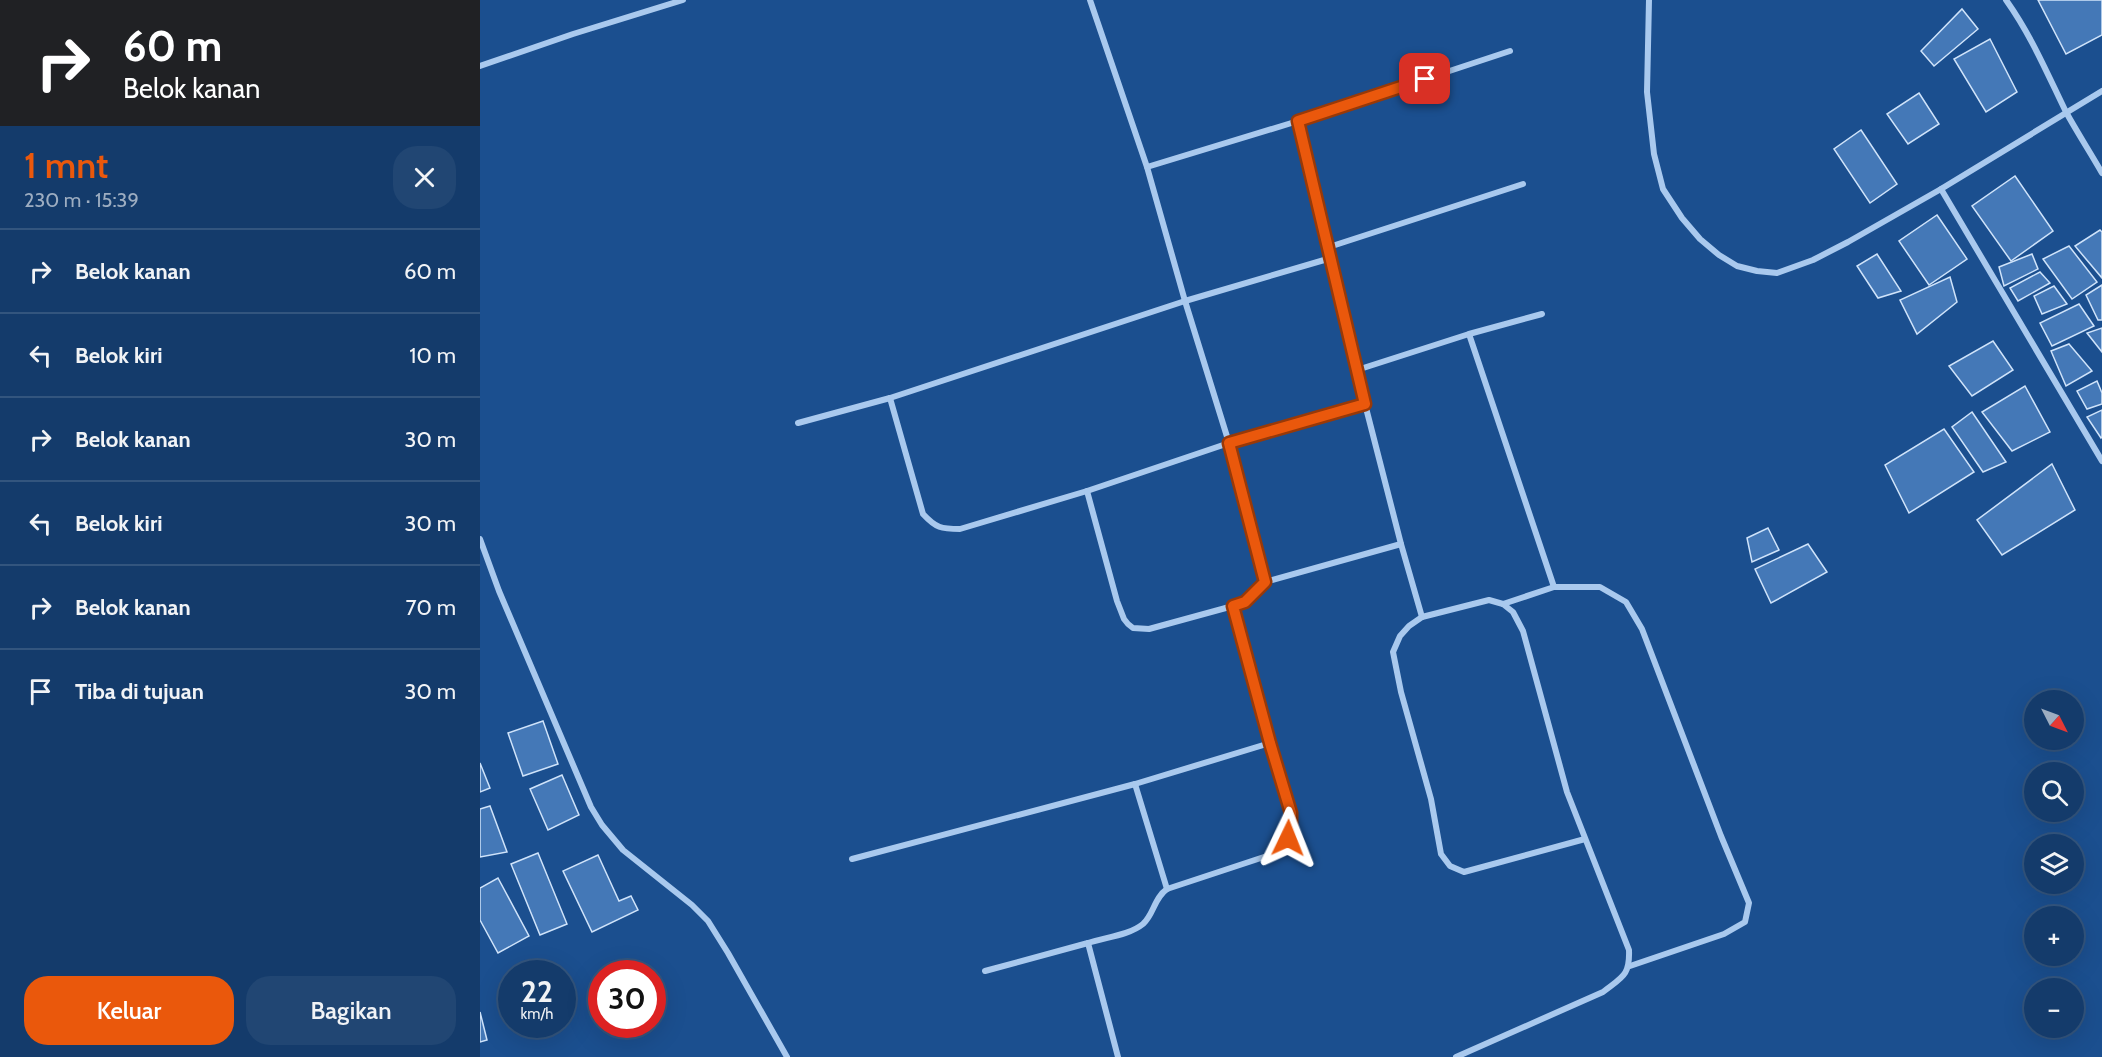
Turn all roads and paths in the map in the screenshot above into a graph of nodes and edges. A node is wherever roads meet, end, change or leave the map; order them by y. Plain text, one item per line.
1 (683, 0) edge
2 (1090, 0) edge
3 (1649, 0) edge
4 (2006, 0) edge
5 (675, 1) edge
6 (1510, 51) dead end
7 (480, 66) edge
8 (2102, 91) edge
9 (2067, 113) junction
10 (1298, 121) junction
11 (1147, 167) junction
12 (2102, 172) edge
13 (1523, 184) dead end
14 (1941, 189) junction
15 (1329, 248) junction
16 (1331, 258) junction
17 (1185, 301) junction
18 (1542, 314) dead end
19 (1469, 334) junction
20 (1357, 370) junction
21 (890, 398) junction
22 (1365, 404) junction
23 (798, 423) dead end
24 (1229, 443) junction
25 (2102, 461) edge
26 (1087, 491) junction
27 (480, 539) edge
28 (1401, 544) junction
29 (1265, 582) junction
30 (1554, 587) junction
31 (1503, 604) junction
32 (1233, 606) junction
33 (1422, 617) junction
34 (1270, 743) junction
35 (1135, 784) junction
36 (1586, 839) junction
37 (852, 859) dead end
38 (1167, 888) junction
39 (1088, 943) junction
40 (1630, 966) junction
41 (986, 971) dead end
42 (787, 1057) edge
43 (1118, 1057) edge
44 (1456, 1057) edge

1 - 5 street
2 - 11 street
3 - 14 street
4 - 9 street
5 - 7 street
6 - 10 street
8 - 9 street
9 - 12 street
9 - 14 street
10 - 11 street
10 - 15 street
11 - 17 street
13 - 15 street
14 - 25 street
15 - 16 street
16 - 17 street
16 - 20 street
17 - 21 street
17 - 24 street
18 - 19 street
19 - 20 street
19 - 30 street
20 - 22 street
21 - 23 street
21 - 26 street
22 - 24 street
22 - 28 street
24 - 26 street
24 - 29 street
26 - 32 street
27 - 42 street
28 - 29 street
28 - 33 street
29 - 32 street
30 - 31 street
30 - 40 street
31 - 33 street
31 - 36 street
32 - 34 street
33 - 36 street
34 - 35 street
34 - 38 street
35 - 37 street
35 - 38 street
36 - 40 street
38 - 39 street
39 - 41 street
39 - 43 street
40 - 44 street

